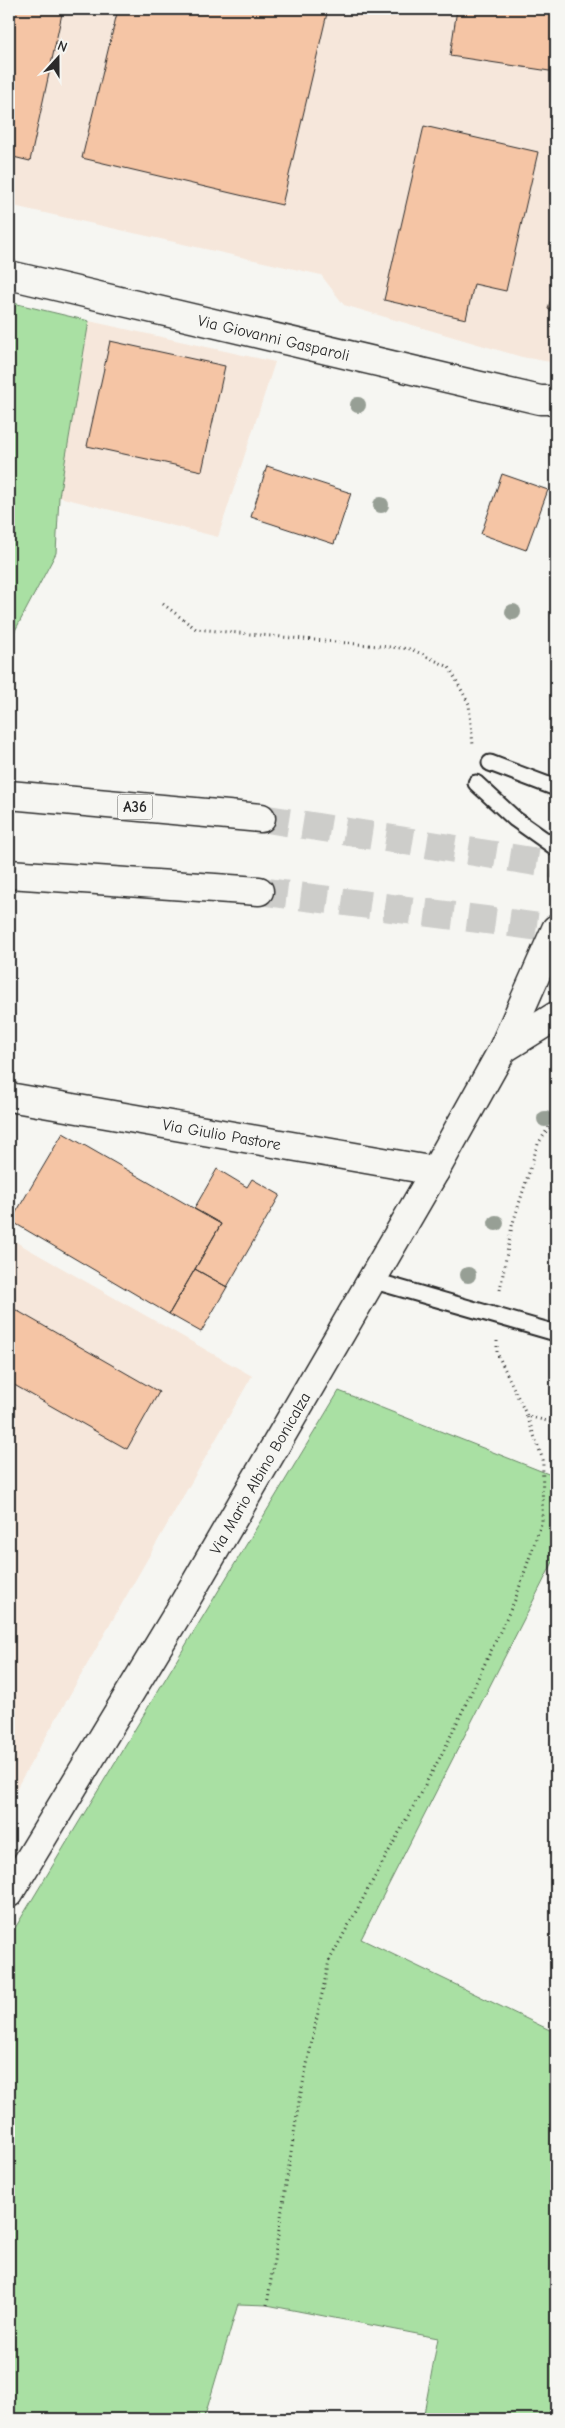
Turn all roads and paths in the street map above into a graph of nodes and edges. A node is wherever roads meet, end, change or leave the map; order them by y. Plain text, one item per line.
1 (9, 276) edge
2 (551, 404) edge
3 (163, 604) dead end
4 (473, 747) dead end
5 (490, 763) dead end
6 (476, 783) dead end
7 (556, 788) edge
8 (9, 795) edge
9 (261, 818) tunnel mouth
10 (556, 848) edge
11 (9, 874) edge
12 (259, 890) tunnel mouth
13 (556, 929) edge
14 (556, 1016) edge
15 (503, 1049) junction
16 (9, 1097) edge
17 (556, 1116) edge
18 (435, 1172) junction
19 (372, 1280) junction
20 (496, 1316) junction
21 (556, 1333) edge
22 (527, 1416) junction
23 (556, 1423) edge
24 (9, 1893) edge
25 (267, 2305) dead end

1 - 2 main road, Via Giovanni Gasparoli
3 - 4 path
5 - 7 lane
6 - 10 lane
8 - 9 main road, A36
11 - 12 main road
13 - 15 main road, Via Mario Albino Bonicalza
14 - 15 main road, Via Mario Albino Bonicalza
15 - 18 main road, Via Mario Albino Bonicalza
16 - 18 main road, Via Giulio Pastore
17 - 20 path
18 - 19 main road, Via Mario Albino Bonicalza
19 - 20 lane
19 - 24 main road, Via Mario Albino Bonicalza
20 - 21 lane
20 - 22 path
22 - 23 path
22 - 25 path

